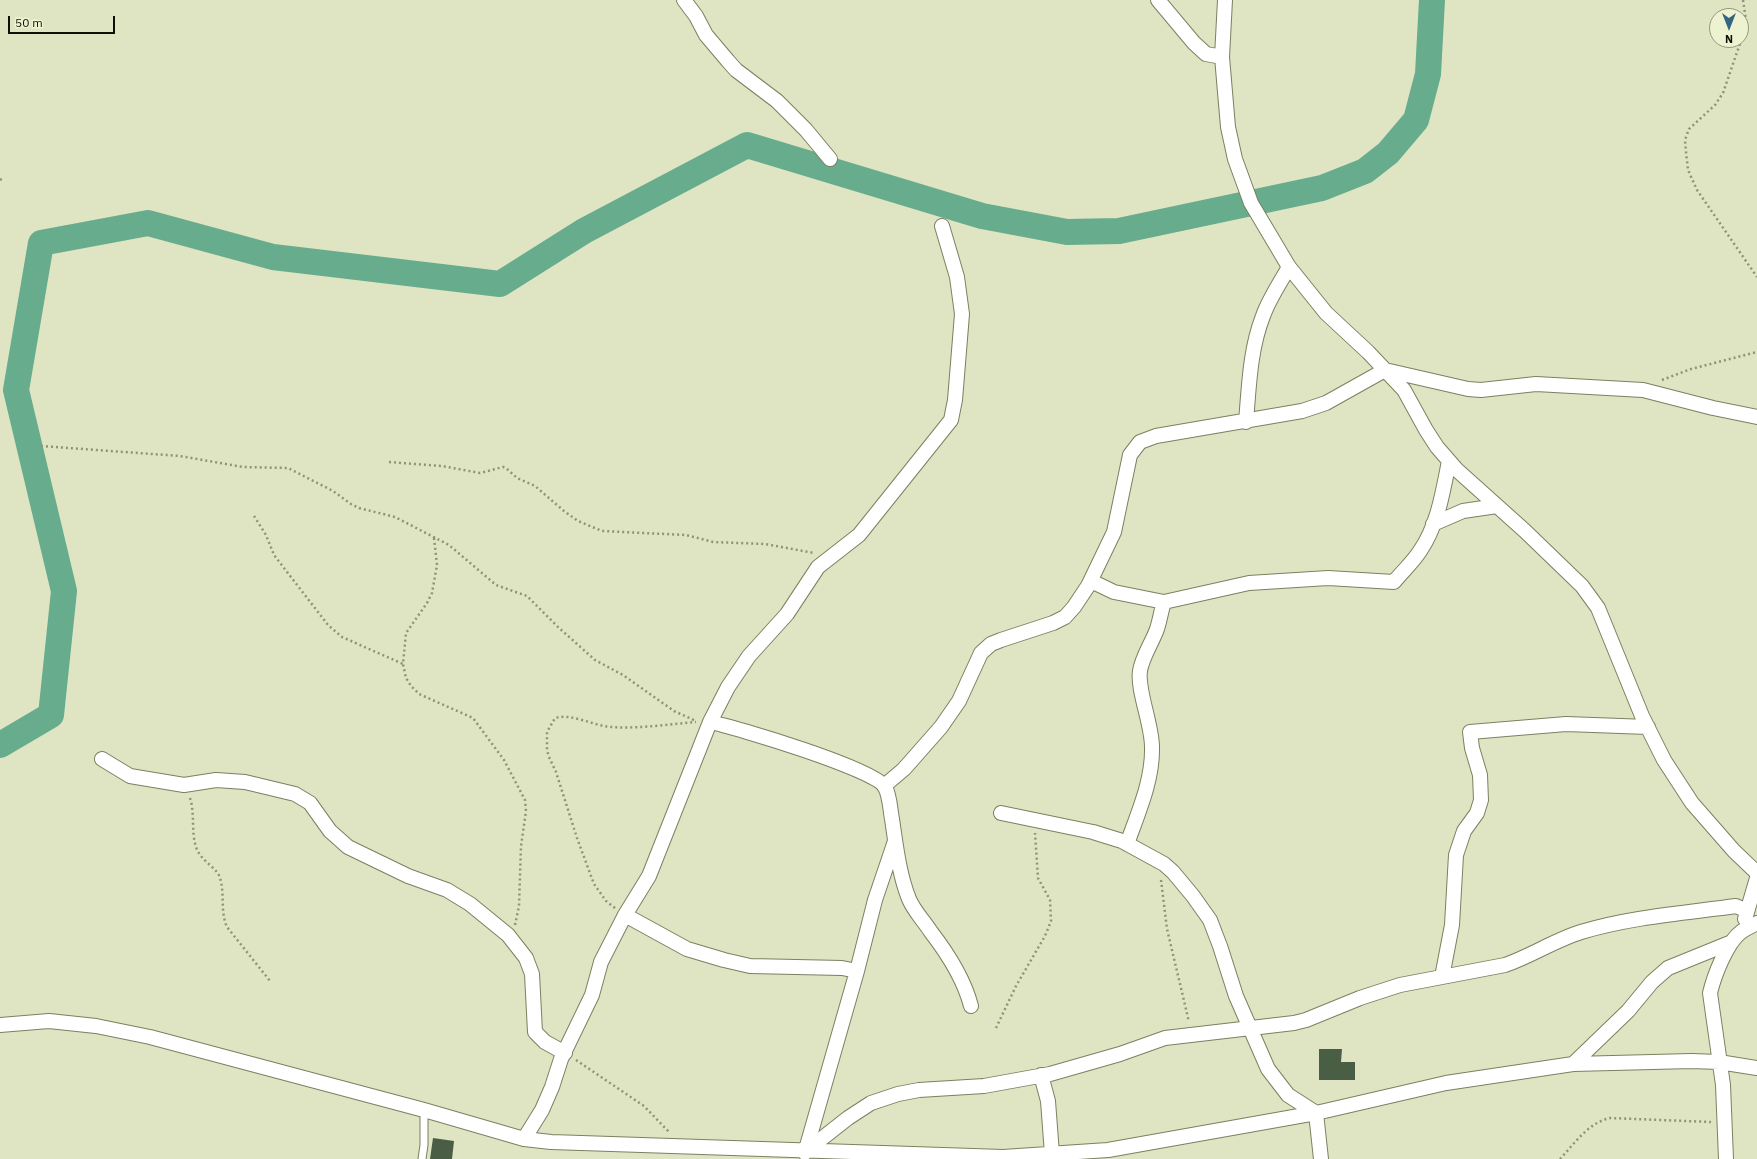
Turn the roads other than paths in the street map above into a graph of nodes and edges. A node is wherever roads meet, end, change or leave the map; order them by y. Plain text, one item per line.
1 (684, 0) edge
2 (1158, 0) edge
3 (1225, 0) edge
4 (1222, 57) junction
5 (830, 159) dead end
6 (942, 226) dead end
7 (1289, 268) junction
8 (1385, 370) junction
9 (1757, 417) edge
10 (1246, 422) junction
11 (1449, 461) junction
12 (1497, 506) junction
13 (1433, 524) junction
14 (1091, 581) junction
15 (1164, 602) junction
16 (703, 722) junction
17 (1648, 727) junction
18 (102, 759) dead end
19 (884, 786) junction
20 (1001, 813) dead end
21 (895, 839) junction
22 (1127, 844) junction
23 (1757, 873) edge
24 (1757, 878) edge
25 (1747, 911) junction
26 (625, 915) junction
27 (1757, 923) edge
28 (1736, 937) junction
29 (857, 971) junction
30 (1442, 977) junction
31 (971, 1006) dead end
32 (0, 1025) edge
33 (1251, 1028) junction
34 (565, 1053) junction
35 (1719, 1062) junction
36 (1573, 1064) junction
37 (1757, 1068) edge
38 (1041, 1075) junction
39 (424, 1110) junction
40 (1316, 1113) junction
41 (524, 1139) junction
42 (1052, 1154) junction
43 (804, 1155) edge
44 (1101, 1155) edge
45 (422, 1159) edge
46 (1321, 1159) edge
47 (1726, 1159) edge

1 - 5 street
2 - 4 street
3 - 4 street
4 - 7 street
6 - 16 street
7 - 8 street
7 - 10 street
8 - 9 street
8 - 10 street
8 - 11 street
10 - 14 street
11 - 12 street
11 - 13 street
12 - 13 street
12 - 17 street
13 - 15 street
14 - 15 street
14 - 19 street
15 - 22 street
16 - 19 street
16 - 26 street
17 - 23 street
17 - 30 street
18 - 34 street
19 - 21 street
20 - 22 street
21 - 29 street
21 - 31 street
22 - 33 street
24 - 25 street
25 - 28 street
25 - 30 street
26 - 29 street
26 - 34 street
27 - 28 street
28 - 35 street
28 - 36 street
29 - 43 street
30 - 33 street
32 - 39 street
33 - 38 street
33 - 40 street
34 - 41 street
35 - 36 street
35 - 37 street
35 - 47 street
36 - 40 street
38 - 42 street
38 - 43 street
39 - 41 street
39 - 45 lane
40 - 44 street
40 - 46 street
41 - 43 street
42 - 43 street
42 - 44 street

